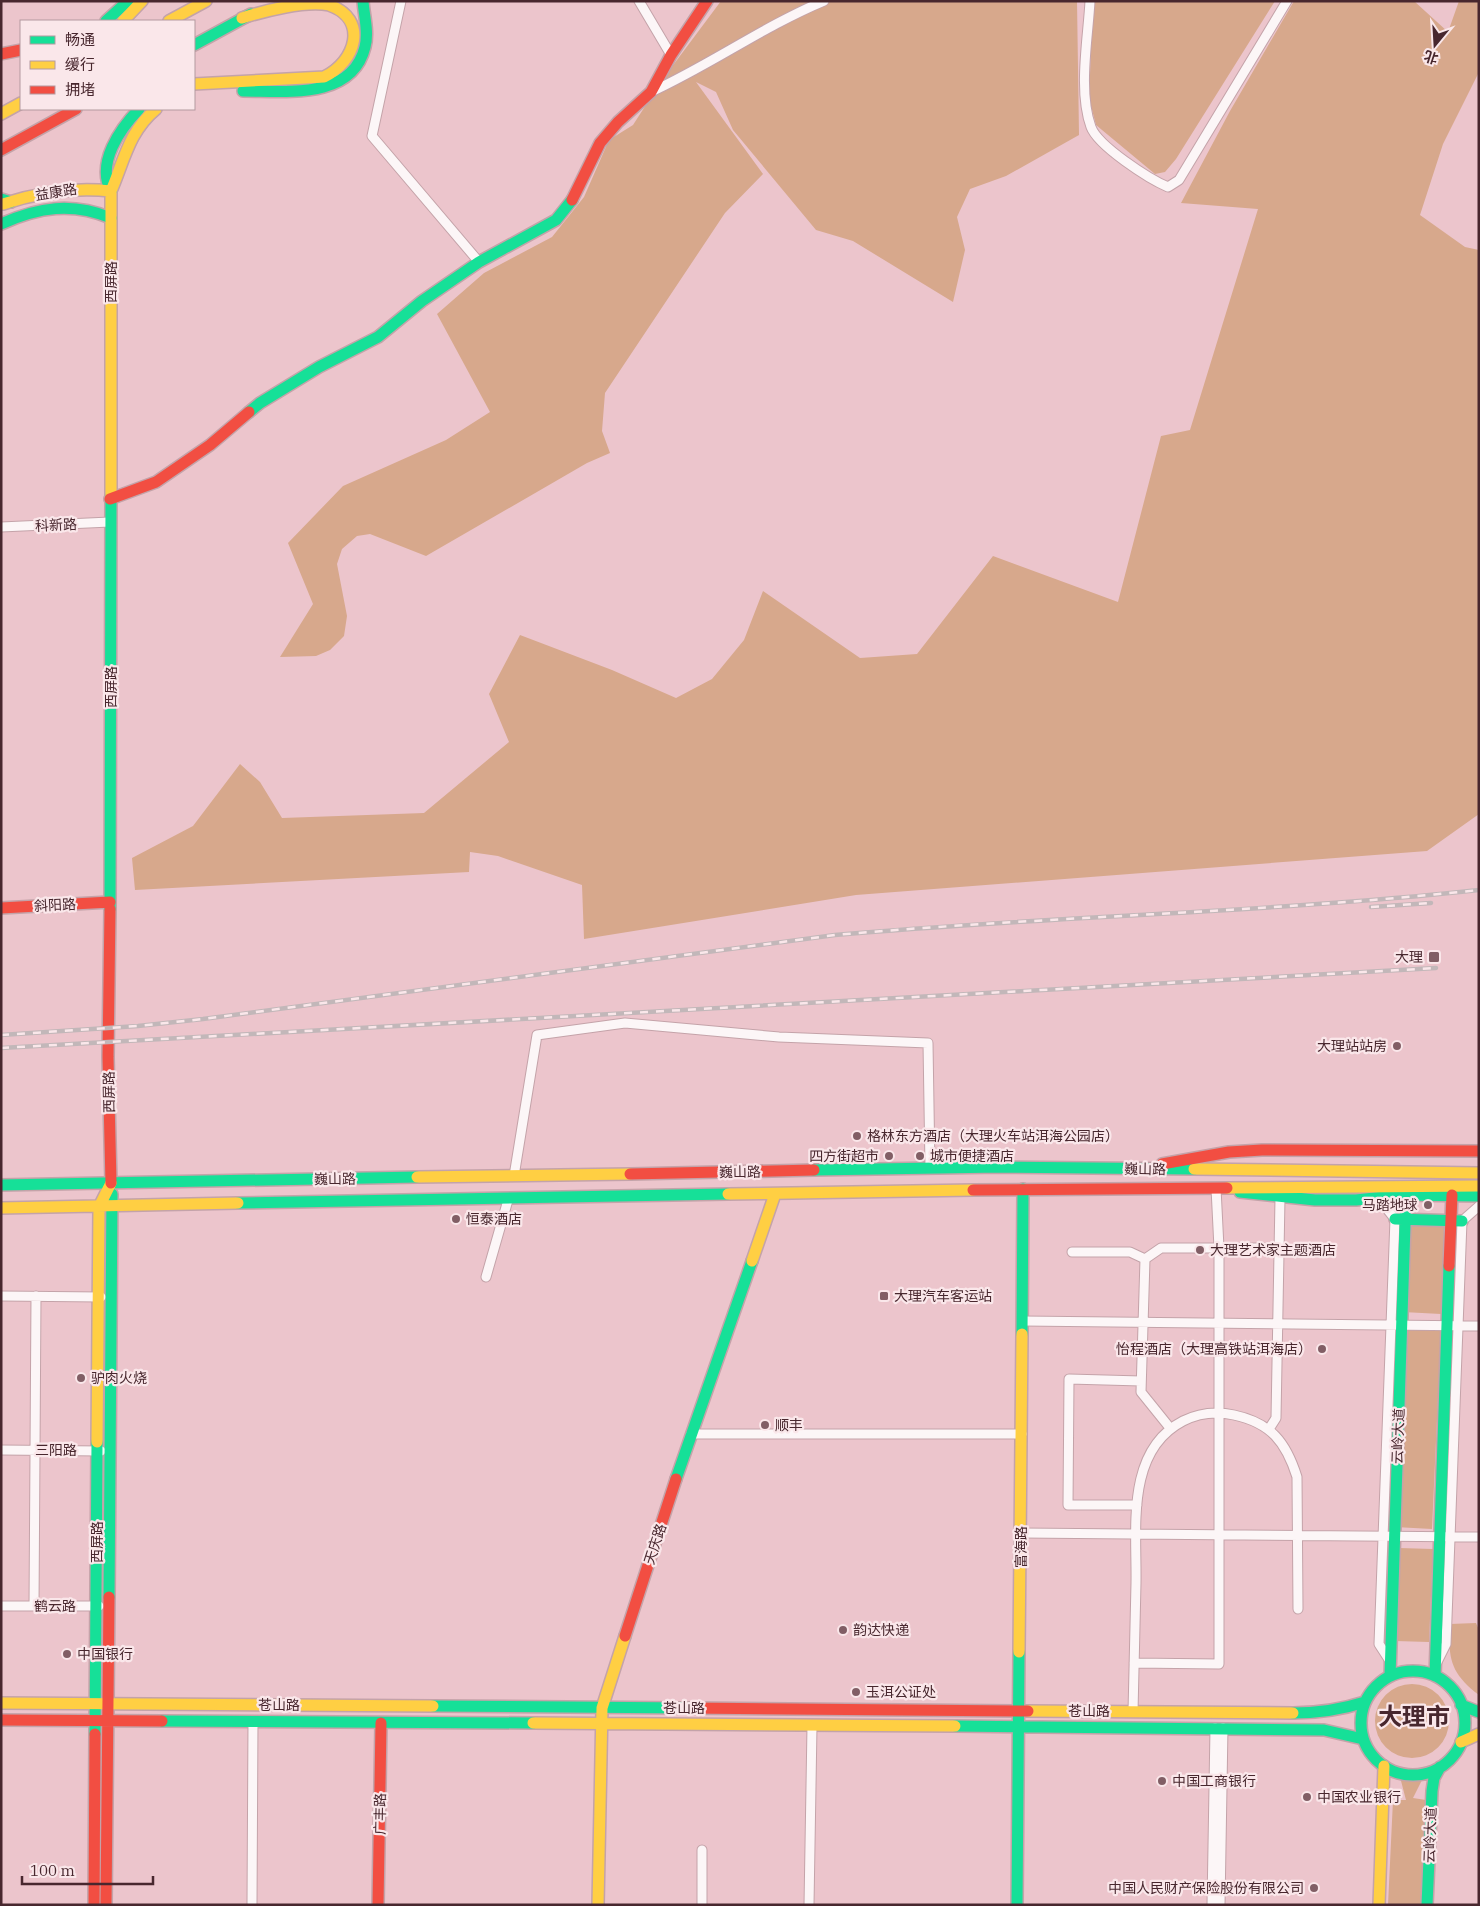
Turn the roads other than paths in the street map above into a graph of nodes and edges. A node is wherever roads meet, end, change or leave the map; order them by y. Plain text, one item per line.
1 (128, 1) edge
2 (142, 1) edge
3 (206, 1) edge
4 (274, 1) edge
5 (363, 1) edge
6 (401, 1) edge
7 (639, 1) edge
8 (824, 1) edge
9 (1090, 1) edge
10 (1287, 1) edge
11 (701, 4) edge
12 (242, 18) junction
13 (107, 20) edge
14 (124, 20) edge
15 (171, 20) edge
16 (20, 40) edge
17 (1, 43) edge
18 (195, 44) edge
19 (20, 50) edge
20 (1, 54) edge
21 (671, 55) junction
22 (195, 84) edge
23 (651, 92) junction
24 (195, 95) edge
25 (20, 104) edge
26 (74, 110) edge
27 (138, 110) edge
28 (155, 110) edge
29 (1, 114) edge
30 (1, 150) edge
31 (111, 191) junction
32 (4, 202) edge
33 (111, 218) junction
34 (1, 224) edge
35 (479, 262) junction
36 (110, 499) junction
37 (110, 522) junction
38 (1, 527) edge
39 (110, 902) junction
40 (1, 908) edge
41 (1479, 1151) edge
42 (930, 1168) junction
43 (1136, 1169) junction
44 (1479, 1173) edge
45 (514, 1176) junction
46 (111, 1183) junction
47 (1, 1185) edge
48 (1479, 1186) edge
49 (1216, 1188) junction
50 (1023, 1189) junction
51 (775, 1194) junction
52 (1406, 1195) junction
53 (1452, 1196) junction
54 (1479, 1196) edge
55 (1280, 1198) junction
56 (1368, 1199) junction
57 (508, 1200) junction
58 (99, 1206) junction
59 (113, 1206) junction
60 (1479, 1206) edge
61 (1, 1208) edge
62 (1400, 1219) junction
63 (1456, 1221) junction
64 (1219, 1248) junction
65 (1280, 1248) junction
66 (1072, 1252) dead end
67 (1145, 1259) junction
68 (486, 1277) dead end
69 (1, 1296) edge
70 (36, 1296) junction
71 (98, 1296) junction
72 (112, 1297) junction
73 (1023, 1321) junction
74 (1143, 1323) junction
75 (1219, 1324) junction
76 (1278, 1324) junction
77 (1396, 1325) junction
78 (1453, 1326) junction
79 (1479, 1326) edge
80 (1141, 1380) junction
81 (1219, 1412) junction
82 (1170, 1428) junction
83 (1269, 1429) junction
84 (691, 1434) junction
85 (1022, 1434) junction
86 (1, 1450) edge
87 (35, 1450) junction
88 (97, 1451) junction
89 (111, 1451) junction
90 (1137, 1505) junction
91 (1021, 1533) junction
92 (1137, 1534) junction
93 (1219, 1535) junction
94 (1299, 1536) junction
95 (1383, 1536) junction
96 (1395, 1536) junction
97 (1445, 1537) junction
98 (1479, 1537) edge
99 (1, 1606) edge
100 (34, 1606) junction
101 (96, 1606) junction
102 (109, 1606) junction
103 (1298, 1609) dead end
104 (1390, 1662) junction
105 (1134, 1663) junction
106 (1390, 1676) junction
107 (1435, 1676) junction
108 (1365, 1702) junction
109 (1, 1704) edge
110 (96, 1704) junction
111 (108, 1704) junction
112 (1461, 1705) junction
113 (602, 1708) junction
114 (1019, 1711) junction
115 (1133, 1712) junction
116 (1479, 1712) edge
117 (1, 1720) edge
118 (96, 1721) junction
119 (108, 1721) junction
120 (253, 1722) junction
121 (381, 1723) junction
122 (602, 1724) junction
123 (812, 1726) junction
124 (1019, 1727) junction
125 (1219, 1728) junction
126 (1479, 1734) edge
127 (1363, 1739) junction
128 (1461, 1742) junction
129 (1384, 1766) junction
130 (1440, 1767) junction
131 (702, 1850) dead end
132 (94, 1905) edge
133 (106, 1905) edge
134 (252, 1905) edge
135 (378, 1905) edge
136 (598, 1905) edge
137 (702, 1905) edge
138 (809, 1905) edge
139 (1017, 1905) edge
140 (1212, 1905) edge
141 (1220, 1905) edge
142 (1379, 1905) edge
143 (1427, 1905) edge

1 - 13 main road
2 - 14 main road
3 - 15 main road
4 - 12 main road
5 - 24 main road
6 - 35 street
7 - 21 street
8 - 23 street
9 - 10 street
11 - 21 main road
12 - 18 main road
12 - 22 main road
16 - 17 main road
19 - 20 main road
21 - 23 main road
23 - 35 main road
25 - 29 main road
26 - 30 main road
27 - 31 main road
28 - 31 main road
31 - 32 main road, 益康路
31 - 33 main road, 西屏路
33 - 34 main road, 益康路
33 - 36 main road, 西屏路
35 - 36 main road
36 - 37 main road, 西屏路
37 - 38 street, 科新路
37 - 39 main road, 西屏路
39 - 40 main road, 斜阳路
39 - 46 main road, 西屏路
41 - 43 main road
42 - 43 main road, 巍山路
42 - 45 main road, 巍山路
42 - 45 street
43 - 44 main road, 巍山路
45 - 46 main road, 巍山路
45 - 57 main road
46 - 47 main road, 巍山路
46 - 58 main road, 西屏路
46 - 59 main road, 西屏路
48 - 49 main road, 巍山路
49 - 50 main road, 巍山路
49 - 55 main road
49 - 64 street
50 - 51 main road, 巍山路
50 - 73 main road, 富海路
51 - 57 main road, 巍山路
51 - 84 main road, 天庆路
52 - 53 main road
52 - 56 main road
52 - 62 main road, 云岭大道
53 - 54 main road
53 - 63 main road
55 - 56 main road
55 - 65 street
56 - 62 street
57 - 59 main road, 巍山路
57 - 68 street
58 - 59 main road, 巍山路
58 - 61 main road, 巍山路
58 - 71 main road, 西屏路
59 - 72 main road, 西屏路
60 - 63 street
62 - 63 main road
62 - 77 main road, 云岭大道
63 - 78 main road
64 - 65 street
64 - 67 street
64 - 75 street
65 - 76 street
66 - 67 street
67 - 74 street
69 - 70 street
70 - 71 street
70 - 87 street
71 - 72 street
71 - 88 main road, 西屏路
72 - 89 main road, 西屏路
73 - 74 street
73 - 85 main road, 富海路
74 - 75 street
74 - 80 street
75 - 76 street
75 - 81 street
76 - 77 street
76 - 83 street
77 - 78 street
77 - 95 street
77 - 96 main road, 云岭大道
78 - 79 street
78 - 97 main road
80 - 82 street
80 - 90 street
81 - 82 street
81 - 83 street
81 - 93 street
82 - 90 street
83 - 94 street
84 - 85 street
84 - 113 main road, 天庆路
85 - 91 main road, 富海路
86 - 87 street, 三阳路
87 - 88 street, 三阳路
87 - 100 street
88 - 89 street, 三阳路
88 - 101 main road, 西屏路
89 - 102 main road, 西屏路
90 - 92 street
91 - 92 street
91 - 114 main road, 富海路
92 - 93 street
92 - 105 street
93 - 94 street
93 - 105 street
94 - 95 street
94 - 103 street
95 - 96 street
95 - 104 street
96 - 97 street
96 - 104 main road, 云岭大道
97 - 98 street
97 - 107 main road
99 - 100 street, 鹤云路
100 - 101 street, 鹤云路
101 - 102 street, 鹤云路
101 - 110 main road, 西屏路
102 - 111 main road, 西屏路
104 - 106 main road, 云岭大道
105 - 115 street
106 - 107 main road
106 - 108 main road
107 - 112 main road
108 - 115 main road, 苍山路
108 - 127 main road
109 - 110 main road, 苍山路
110 - 111 main road, 苍山路
110 - 118 main road, 西屏路
111 - 113 main road, 苍山路
111 - 119 main road, 西屏路
112 - 116 main road
112 - 128 main road
113 - 114 main road, 苍山路
113 - 122 main road, 天庆路
114 - 115 main road, 苍山路
114 - 124 main road, 富海路
117 - 118 main road, 苍山路
118 - 119 main road, 苍山路
118 - 132 main road, 西屏路
119 - 120 main road, 苍山路
119 - 133 main road, 西屏路
120 - 121 main road, 苍山路
120 - 134 street
121 - 122 main road, 苍山路
121 - 135 main road, 广丰路
122 - 123 main road, 苍山路
122 - 136 main road, 天庆路
123 - 124 main road, 苍山路
123 - 138 street
124 - 125 main road, 苍山路
124 - 139 main road, 富海路
125 - 127 main road, 苍山路
125 - 140 street
125 - 141 street
126 - 128 main road
127 - 129 main road
128 - 130 main road
129 - 130 main road
129 - 142 main road
130 - 143 main road, 云岭大道
131 - 137 street

